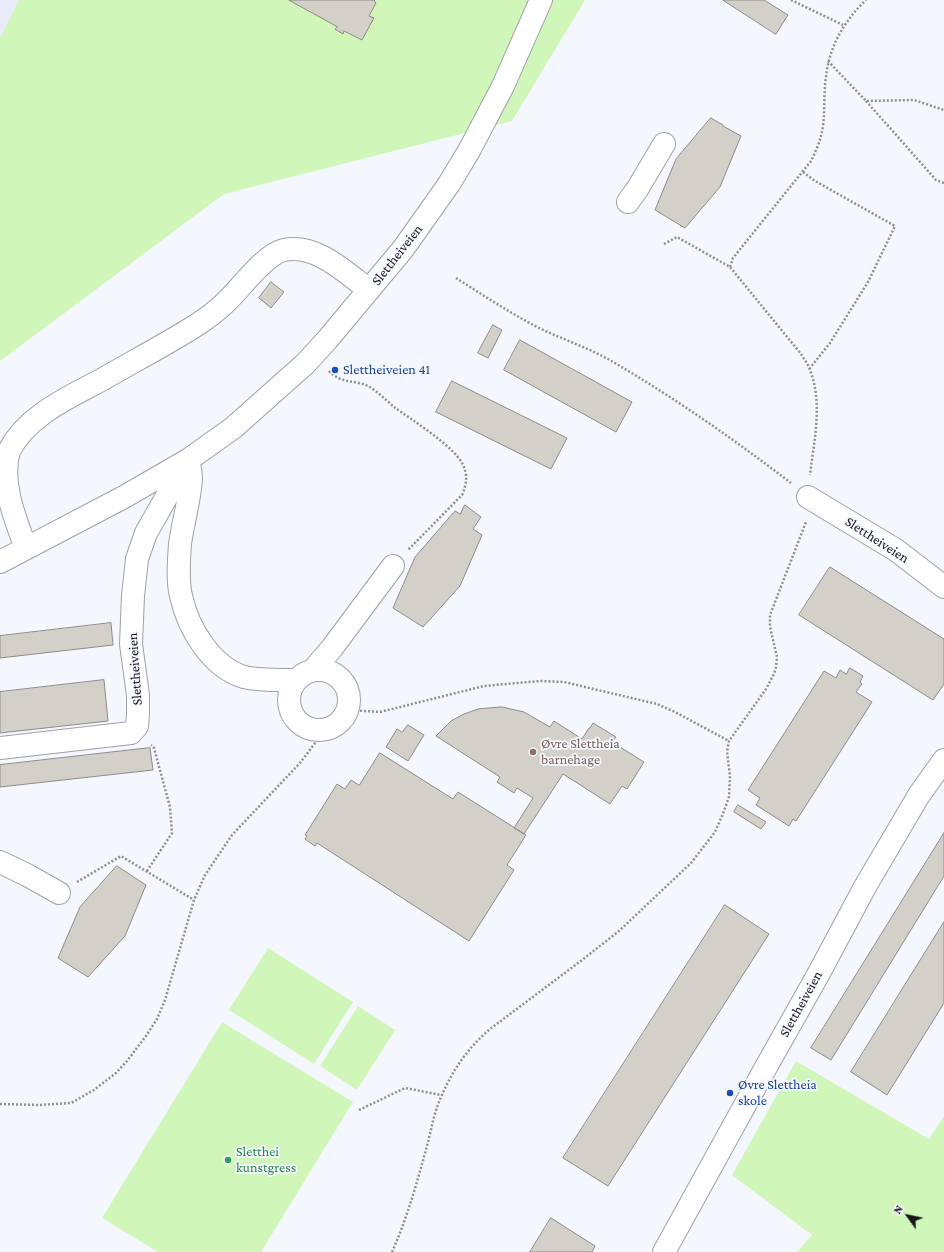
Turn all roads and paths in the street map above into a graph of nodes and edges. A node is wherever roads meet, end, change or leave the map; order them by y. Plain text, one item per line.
1 (541, 0) edge
2 (791, 0) edge
3 (866, 0) edge
4 (843, 25) junction
5 (828, 61) junction
6 (866, 101) junction
7 (944, 110) edge
8 (664, 144) dead end
9 (803, 172) junction
10 (944, 183) edge
11 (628, 202) dead end
12 (664, 244) dead end
13 (730, 267) junction
14 (456, 278) dead end
15 (369, 290) junction
16 (313, 356) junction
17 (810, 368) junction
18 (188, 460) junction
19 (808, 497) junction
20 (412, 546) dead end
21 (26, 548) junction
22 (0, 562) edge
23 (393, 566) dead end
24 (944, 587) edge
25 (305, 675) junction
26 (348, 710) junction
27 (137, 726) junction
28 (324, 730) junction
29 (728, 741) junction
30 (0, 748) edge
31 (944, 760) edge
32 (0, 862) edge
33 (147, 871) junction
34 (59, 893) joint
35 (194, 900) junction
36 (441, 1095) junction
37 (0, 1104) edge
38 (359, 1110) dead end
39 (392, 1252) edge
40 (664, 1252) edge

1 - 15 street, Slettheiveien
2 - 4 path
3 - 4 path
4 - 5 path
5 - 6 path
5 - 9 path
6 - 7 path
6 - 10 path
8 - 11 street
9 - 13 path
9 - 17 path
12 - 13 path
13 - 17 path
14 - 19 path
15 - 16 street, Slettheiveien
15 - 21 street
16 - 18 street, Slettheiveien
16 - 20 path
17 - 19 path
18 - 21 street, Slettheiveien
18 - 25 street
18 - 27 street, Slettheiveien
19 - 24 street, Slettheiveien
19 - 29 path
21 - 22 street, Slettheiveien
23 - 25 street
25 - 26 street
25 - 28 street
26 - 28 street
26 - 29 path
27 - 30 street, Slettheiveien
27 - 33 path
28 - 35 path
29 - 36 path
31 - 40 street, Slettheiveien
32 - 34 street
33 - 34 path
33 - 35 path
35 - 37 path
36 - 38 path
36 - 39 path

